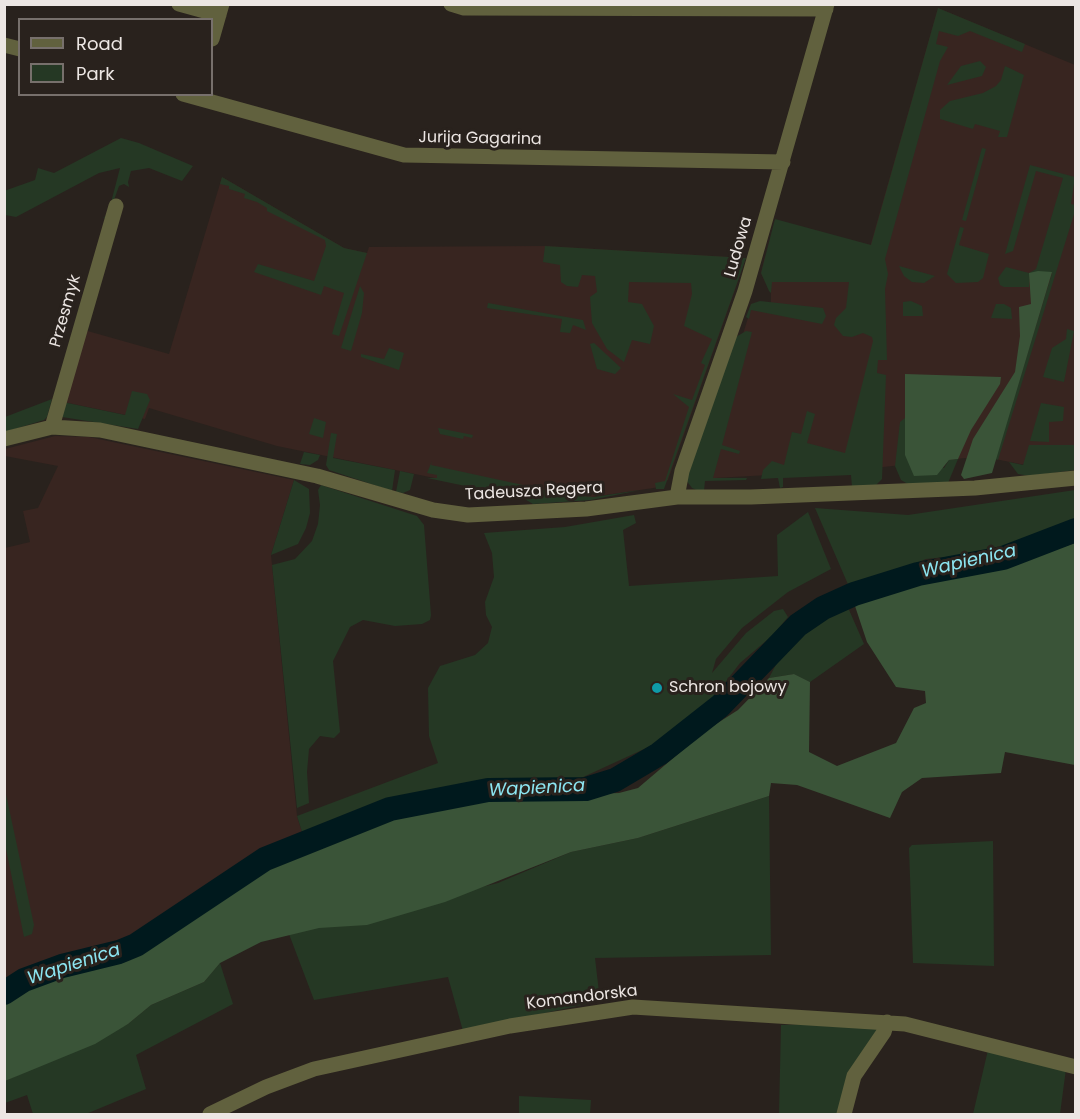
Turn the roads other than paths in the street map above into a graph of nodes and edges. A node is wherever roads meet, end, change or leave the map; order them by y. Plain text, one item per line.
1 (179, 4) edge
2 (451, 4) edge
3 (826, 7) edge
4 (220, 10) edge
5 (213, 35) edge
6 (195, 96) edge
7 (783, 162) junction
8 (116, 206) dead end
9 (52, 427) junction
10 (4, 439) edge
11 (1076, 478) edge
12 (677, 497) junction
13 (887, 1023) junction
14 (1076, 1067) edge
15 (241, 1107) edge
16 (210, 1114) edge
17 (844, 1114) edge

1 - 4 street
2 - 3 street
3 - 7 street, Ludowa
4 - 5 street
6 - 7 street, Jurija Gagarina
7 - 12 street, Ludowa
8 - 9 street, Przesmyk
9 - 10 street, Tadeusza Regera
9 - 12 street, Tadeusza Regera
11 - 12 street, Tadeusza Regera
13 - 14 street, Komandorska
13 - 15 street, Komandorska
13 - 17 street
15 - 16 street, Komandorska

